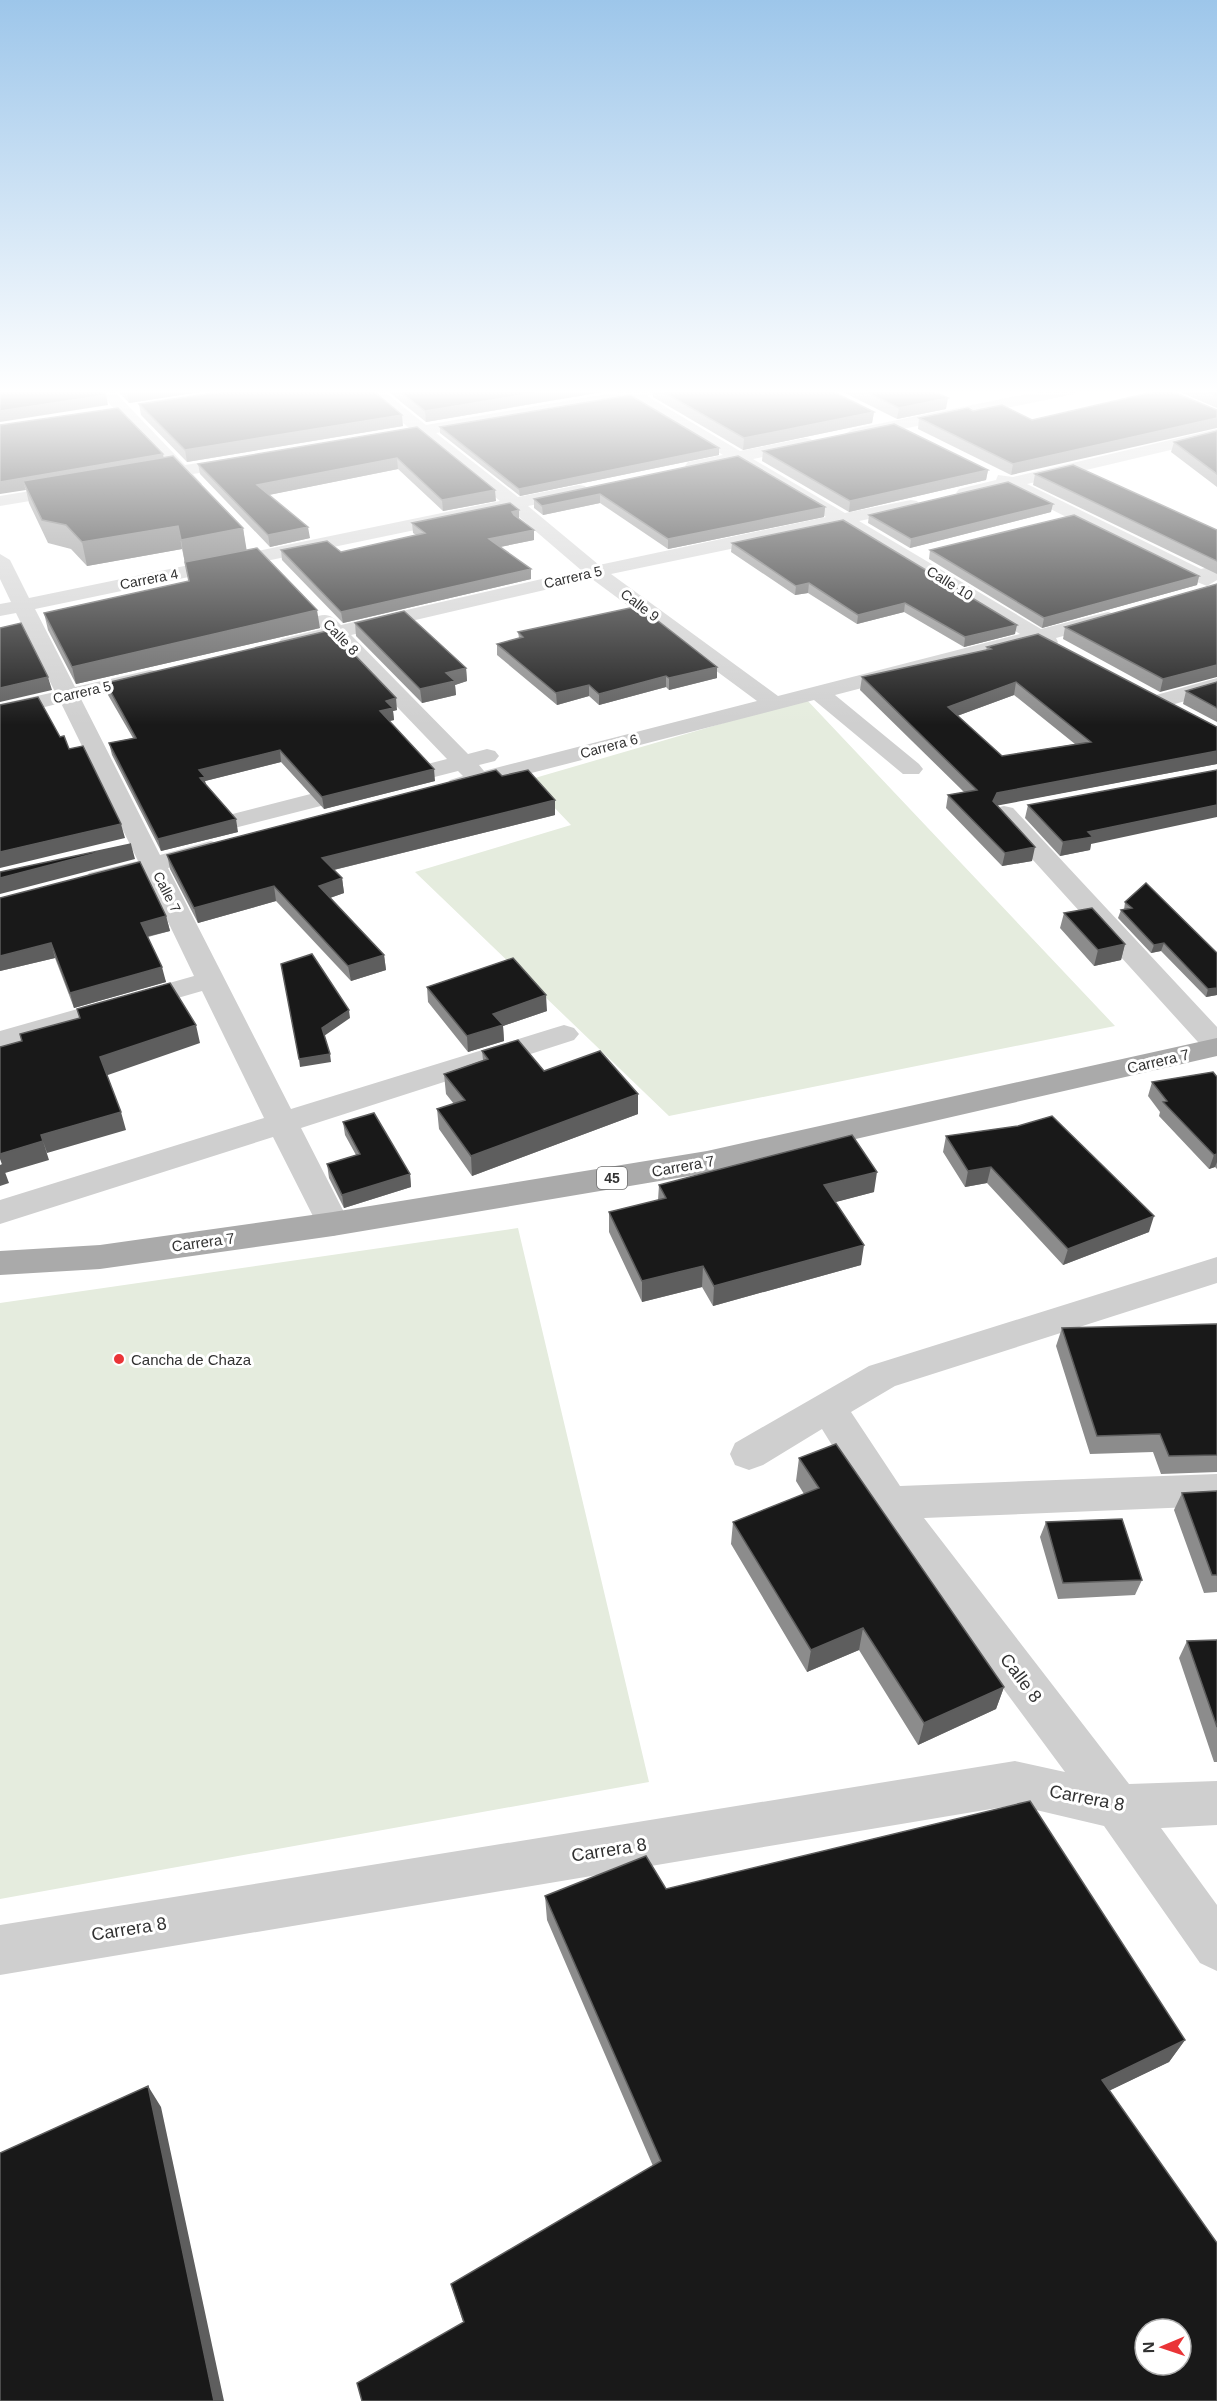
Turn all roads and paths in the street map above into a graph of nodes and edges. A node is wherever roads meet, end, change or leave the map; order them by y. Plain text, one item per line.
1 (511, 501) edge
2 (529, 501) edge
3 (815, 501) edge
4 (928, 501) edge
5 (1050, 501) edge
6 (515, 504) junction
7 (1078, 514) junction
8 (847, 520) junction
9 (1044, 523) edge
10 (247, 539) dead end
11 (930, 550) edge
12 (263, 556) junction
13 (907, 556) junction
14 (0, 560) edge
15 (595, 572) junction
16 (279, 573) edge
17 (1212, 580) edge
18 (1126, 601) junction
19 (1150, 606) edge
20 (11, 607) edge
21 (312, 607) edge
22 (1019, 626) junction
23 (336, 632) junction
24 (1039, 637) junction
25 (266, 648) edge
26 (1068, 653) edge
27 (173, 670) edge
28 (1217, 685) edge
29 (1137, 691) edge
30 (818, 692) junction
31 (68, 695) junction
32 (763, 696) junction
33 (1156, 702) junction
34 (0, 711) edge
35 (1177, 713) edge
36 (462, 763) junction
37 (911, 769) dead end
38 (480, 780) junction
39 (1027, 809) dead end
40 (139, 853) junction
41 (76, 884) edge
42 (211, 980) junction
43 (564, 1034) dead end
44 (0, 1040) edge
45 (1217, 1046) edge
46 (282, 1123) junction
47 (0, 1212) edge
48 (333, 1224) junction
49 (0, 1263) edge
50 (1217, 1270) edge
51 (828, 1407) junction
52 (749, 1454) dead end
53 (1217, 1490) edge
54 (890, 1503) junction
55 (1217, 1803) edge
56 (1118, 1807) junction
57 (1217, 1946) edge
58 (0, 1950) edge

1 - 6 street, Calle 9
2 - 6 street, Carrera 4
3 - 8 street, Calle 10
4 - 8 street, Carrera 5
5 - 7 street
6 - 12 street, Carrera 4
6 - 15 street, Calle 9
7 - 9 street
7 - 17 street
8 - 13 street, Calle 10
8 - 15 street, Carrera 5
10 - 12 street
11 - 13 street
12 - 16 street
12 - 20 street, Carrera 4
13 - 22 street, Calle 10
14 - 20 street, Calle 7
15 - 23 street, Carrera 5
15 - 32 street, Calle 9
17 - 18 street, Carrera 6
17 - 19 street
18 - 22 street, Carrera 6
18 - 24 street, Carrera 6
20 - 31 street, Calle 7
21 - 23 street, Calle 8
22 - 24 street, Calle 10
22 - 32 street, Carrera 6
23 - 25 street, Carrera 5
23 - 36 street, Calle 8
24 - 26 street, Calle 10
24 - 30 street, Carrera 6
27 - 31 street, Carrera 5
28 - 33 street
29 - 33 street
30 - 32 street, Carrera 6
30 - 37 street
31 - 34 street, Carrera 5
31 - 40 street, Calle 7
32 - 36 street, Carrera 6
32 - 38 street, Carrera 6
33 - 35 street
36 - 38 street, Calle 8
36 - 40 street, Carrera 6
38 - 40 street, Carrera 6
39 - 45 street
40 - 41 street, Carrera 6
40 - 42 street, Calle 7
42 - 44 street
42 - 46 street, Calle 7
43 - 46 street
45 - 48 main road, Carrera 7 / 45
46 - 47 street
46 - 48 street, Calle 7
48 - 49 main road, Carrera 7 / 45
50 - 51 street
51 - 52 street
51 - 54 street, Calle 8
53 - 54 street
54 - 56 street, Calle 8
55 - 56 street, Carrera 8
56 - 57 street, Calle 8
56 - 58 street, Carrera 8

